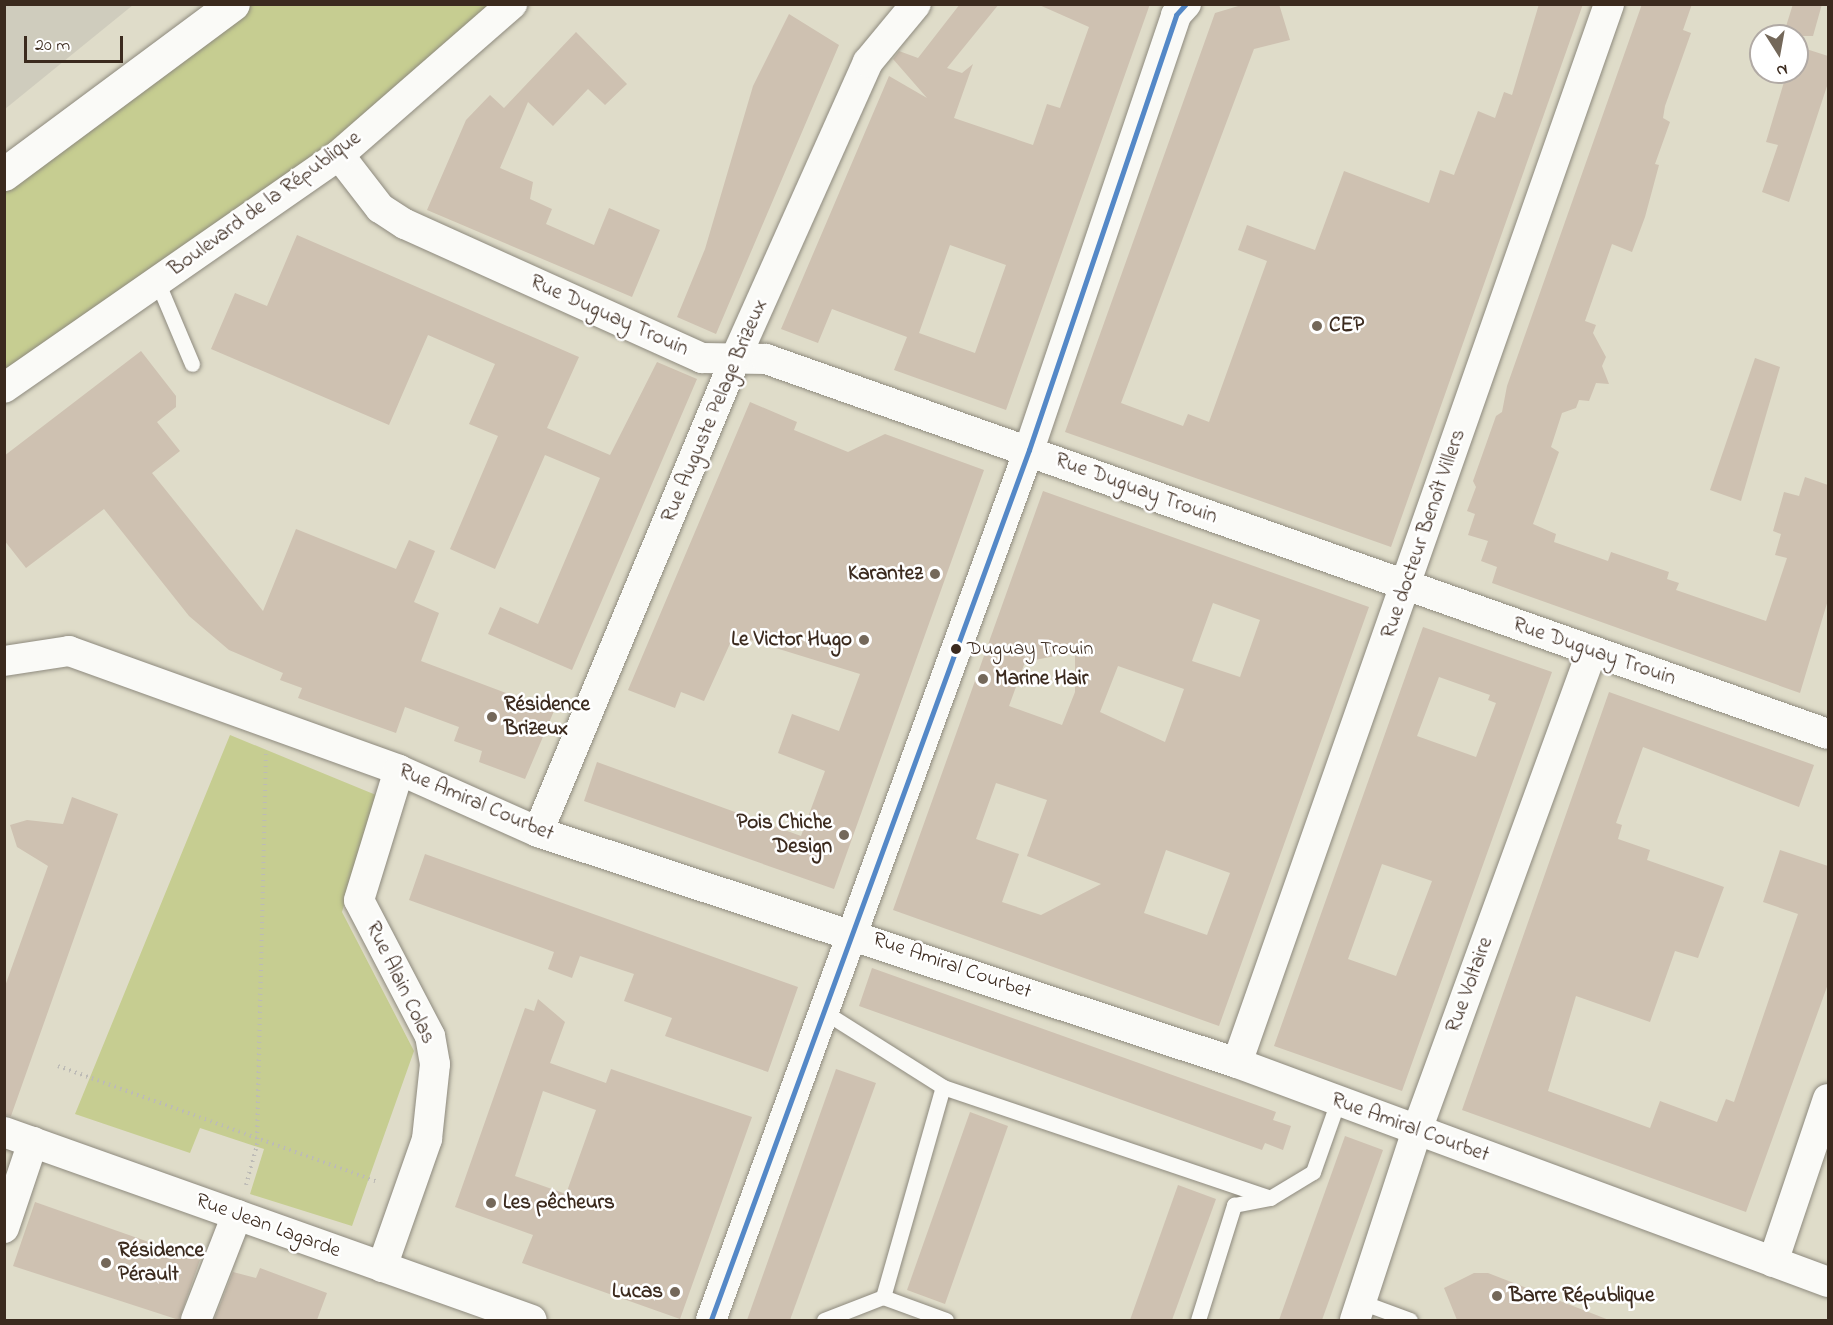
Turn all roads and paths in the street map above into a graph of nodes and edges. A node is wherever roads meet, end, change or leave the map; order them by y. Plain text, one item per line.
1 (233, 4) edge
2 (512, 4) edge
3 (916, 4) edge
4 (1186, 4) edge
5 (1609, 4) edge
6 (339, 155) junction
7 (4, 174) edge
8 (157, 281) junction
9 (736, 357) junction
10 (192, 364) dead end
11 (4, 388) edge
12 (1029, 450) junction
13 (1406, 587) junction
14 (1592, 651) junction
15 (4, 661) edge
16 (268, 723) junction
17 (1827, 730) edge
18 (399, 770) junction
19 (538, 832) junction
20 (852, 932) junction
21 (823, 1011) junction
22 (1237, 1063) junction
23 (58, 1066) dead end
24 (943, 1087) junction
25 (1828, 1100) edge
26 (1338, 1101) junction
27 (1417, 1130) junction
28 (4, 1131) edge
29 (258, 1138) junction
30 (33, 1142) junction
31 (409, 1192) junction
32 (1270, 1198) junction
33 (237, 1215) junction
34 (4, 1228) edge
35 (1773, 1262) junction
36 (382, 1267) junction
37 (1828, 1282) edge
38 (883, 1297) junction
39 (1358, 1311) edge
40 (196, 1320) edge
41 (532, 1320) edge
42 (711, 1320) edge
43 (824, 1320) edge
44 (946, 1320) edge
45 (1198, 1320) edge
46 (1410, 1320) edge

1 - 7 street
2 - 6 street, Boulevard de la République
3 - 9 street, Rue Auguste Pelage Brizeux
4 - 12 street
5 - 13 street, Rue docteur Benoît Villers
6 - 8 street, Boulevard de la République
6 - 9 street, Rue Duguay Trouin
8 - 10 lane
8 - 11 street, Boulevard de la République
9 - 12 street, Rue Duguay Trouin
9 - 19 street, Rue Auguste Pelage Brizeux
12 - 13 street, Rue Duguay Trouin
12 - 20 street
13 - 14 street, Rue Duguay Trouin
13 - 22 street, Rue docteur Benoît Villers
14 - 17 street, Rue Duguay Trouin
14 - 27 street, Rue Voltaire
15 - 16 street, Rue Amiral Courbet
16 - 18 street, Rue Amiral Courbet
16 - 29 path
18 - 19 street, Rue Amiral Courbet
18 - 31 street, Rue Alain Colas
19 - 20 street, Rue Amiral Courbet
20 - 21 street
20 - 22 street, Rue Amiral Courbet
21 - 24 lane
21 - 42 street
22 - 26 street, Rue Amiral Courbet
23 - 29 path
24 - 32 lane
24 - 38 lane
25 - 35 street
26 - 27 street, Rue Amiral Courbet
26 - 32 lane
27 - 35 street, Rue Amiral Courbet
27 - 39 street, Rue Voltaire
28 - 30 street, Rue Jean Lagarde
29 - 31 path
29 - 33 path
30 - 33 street, Rue Jean Lagarde
30 - 34 street
31 - 36 street, Rue Alain Colas
32 - 45 lane
33 - 36 street, Rue Jean Lagarde
33 - 40 street
35 - 37 street, Rue Amiral Courbet
36 - 41 street, Rue Jean Lagarde
38 - 43 lane
38 - 44 lane
39 - 46 lane

